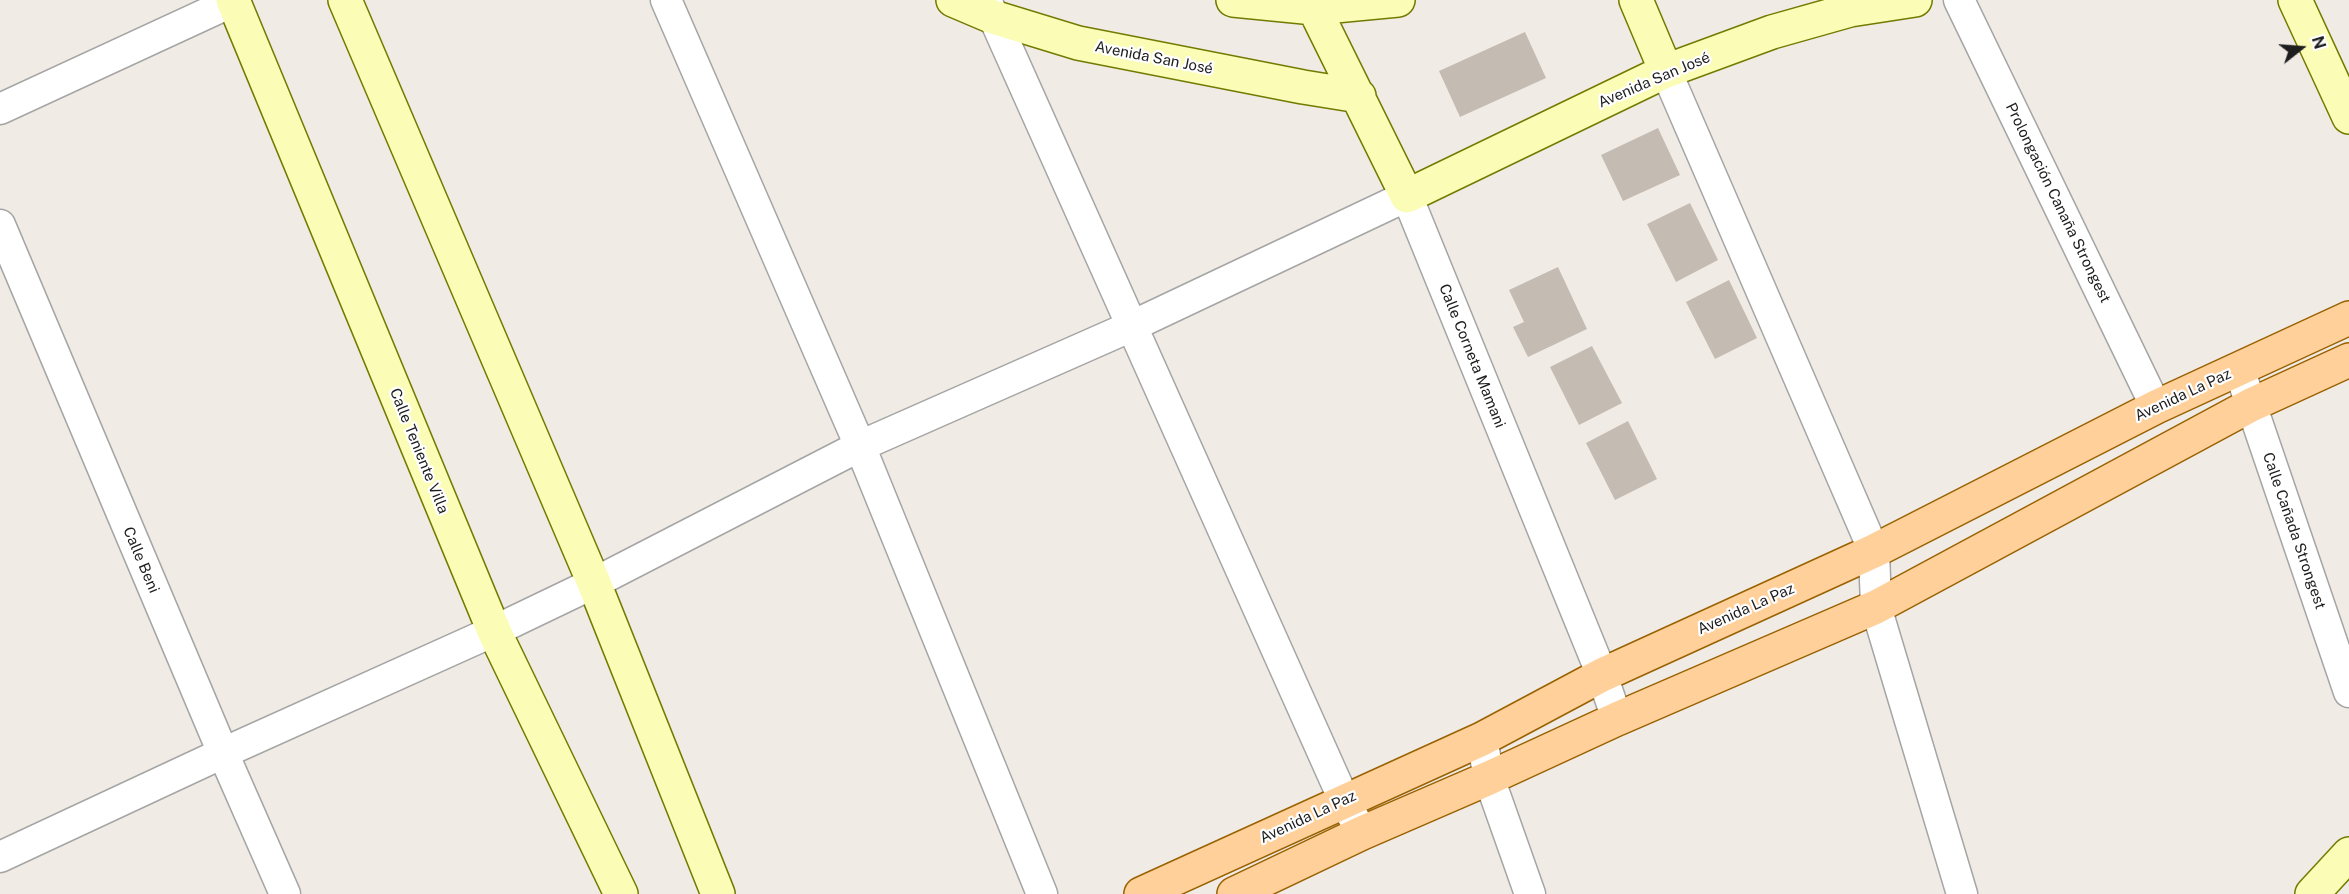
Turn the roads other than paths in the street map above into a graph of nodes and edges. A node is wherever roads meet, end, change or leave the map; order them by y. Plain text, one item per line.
1 (234, 0) edge
2 (345, 0) edge
3 (666, 0) edge
4 (954, 0) edge
5 (1233, 0) edge
6 (1398, 0) edge
7 (1636, 0) edge
8 (1915, 0) edge
9 (1959, 0) edge
10 (2295, 0) edge
11 (1313, 4) edge
12 (990, 8) edge
13 (1666, 71) junction
14 (1359, 96) junction
15 (0, 110) edge
16 (2349, 117) edge
17 (1407, 196) junction
18 (0, 225) edge
19 (2349, 318) edge
20 (1132, 326) junction
21 (2349, 360) edge
22 (2240, 369) junction
23 (2251, 405) junction
24 (2156, 407) junction
25 (860, 446) junction
26 (1874, 552) junction
27 (594, 583) junction
28 (1876, 607) junction
29 (494, 631) junction
30 (1602, 675) junction
31 (2349, 692) edge
32 (1617, 719) junction
33 (1482, 739) junction
34 (223, 753) junction
35 (1489, 778) junction
36 (1344, 800) junction
37 (1362, 833) junction
38 (2349, 854) edge
39 (0, 856) edge
40 (285, 894) edge
41 (621, 894) edge
42 (718, 894) edge
43 (1042, 894) edge
44 (1141, 894) edge
45 (1234, 894) edge
46 (1530, 894) edge
47 (1962, 894) edge
48 (2312, 894) edge

1 - 15 street
1 - 29 street, Calle Teniente Villa
2 - 27 street
3 - 25 street
4 - 12 street, Avenida San José
5 - 11 street
6 - 11 street
7 - 13 street
8 - 13 street, Avenida San José
9 - 24 street, Prolongación Canaña Strongest
10 - 16 street
11 - 14 street, Calle Corneta Mamani
12 - 14 street, Avenida San José
12 - 20 street
13 - 17 street, Avenida San José
13 - 26 street
14 - 17 street, Calle Corneta Mamani
17 - 20 street
17 - 30 street, Calle Corneta Mamani
18 - 34 street, Calle Beni
19 - 22 main road, Avenida La Paz
20 - 25 street
20 - 36 street
21 - 23 main road
22 - 23 street, Calle Cañada Strongest
22 - 24 main road, Avenida La Paz
23 - 28 main road
23 - 31 street, Calle Cañada Strongest
24 - 26 main road, Avenida La Paz
25 - 27 street
25 - 43 street
26 - 28 street
26 - 30 main road, Avenida La Paz
27 - 29 street
27 - 42 street
28 - 32 main road
28 - 47 street
29 - 34 street
29 - 41 street, Calle Teniente Villa
30 - 32 street, Calle Corneta Mamani
30 - 33 main road, Avenida La Paz
32 - 35 main road
33 - 35 street
33 - 36 main road, Avenida La Paz
34 - 39 street
34 - 40 street, Calle Beni
35 - 37 main road
35 - 46 street
36 - 37 street
36 - 44 main road, Avenida La Paz
37 - 45 main road
38 - 48 street

